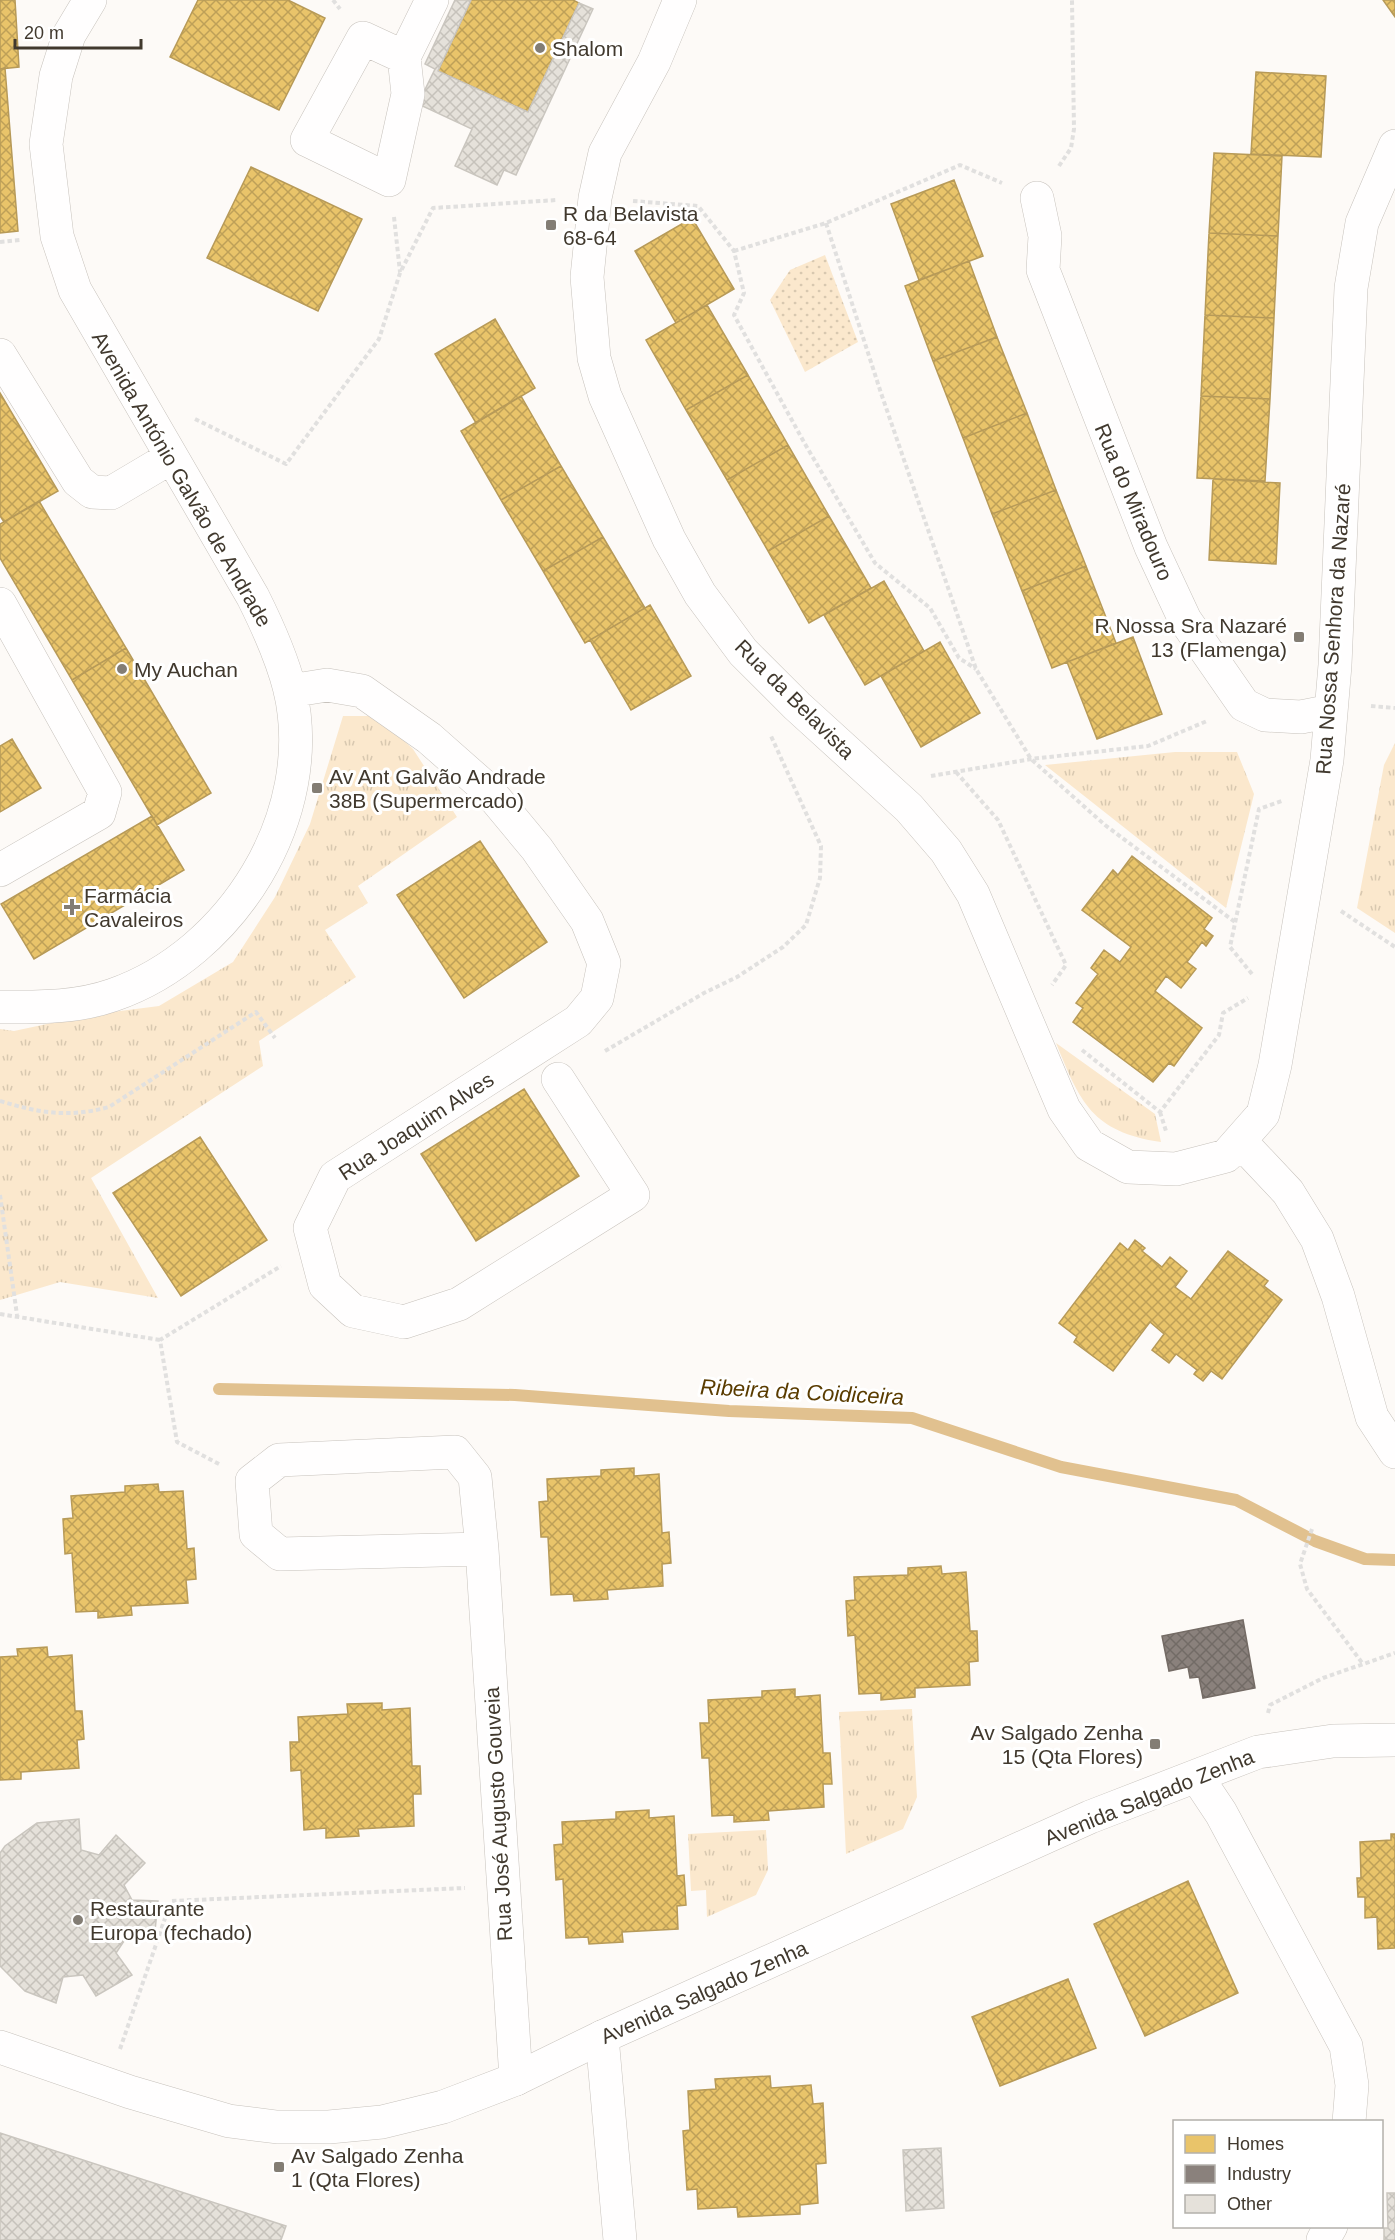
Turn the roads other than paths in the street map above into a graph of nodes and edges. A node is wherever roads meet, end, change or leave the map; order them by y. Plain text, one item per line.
1 (90, 0) edge
2 (432, 0) edge
3 (680, 0) edge
4 (404, 57) junction
5 (1395, 146) edge
6 (1037, 198) road end
7 (0, 355) edge
8 (170, 458) junction
9 (1, 612) edge
10 (290, 691) junction
11 (1331, 711) junction
12 (0, 870) edge
13 (0, 1007) edge
14 (558, 1079) road end
15 (1240, 1142) junction
16 (1395, 1452) edge
17 (482, 1549) junction
18 (1395, 1740) edge
19 (1197, 1777) junction
20 (602, 2037) junction
21 (0, 2047) edge
22 (516, 2079) junction
23 (1349, 2120) edge
24 (620, 2240) edge

1 - 8 street, Avenida António Galvão de Andrade
2 - 4 street
3 - 15 street, Rua da Belavista
4 - 4 street
5 - 11 street, Rua Nossa Senhora da Nazaré
6 - 11 street, Rua do Miradouro
7 - 8 street
8 - 10 street, Avenida António Galvão de Andrade
9 - 12 street
10 - 13 street, Avenida António Galvão de Andrade
10 - 14 street, Rua Joaquim Alves
11 - 15 street, Rua Nossa Senhora da Nazaré
15 - 16 street
17 - 17 street, Rua José Augusto Gouveia
17 - 22 street, Rua José Augusto Gouveia
18 - 19 street, Avenida Salgado Zenha
19 - 20 street, Avenida Salgado Zenha
19 - 23 street
20 - 22 street, Avenida Salgado Zenha
20 - 24 street
21 - 22 street, Avenida Salgado Zenha

